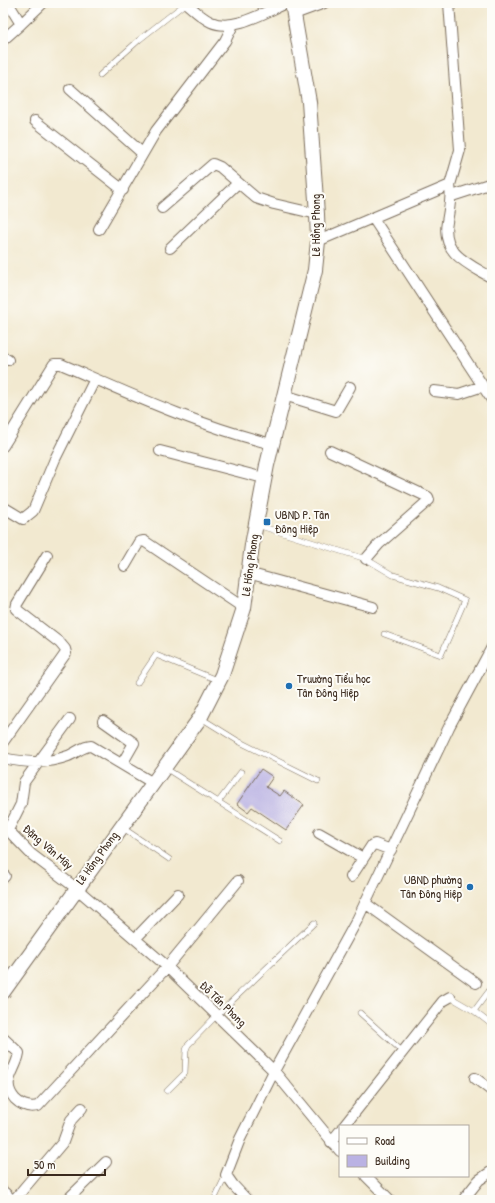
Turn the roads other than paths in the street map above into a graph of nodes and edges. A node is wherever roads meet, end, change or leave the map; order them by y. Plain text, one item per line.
1 (8, 3) edge
2 (43, 3) edge
3 (186, 3) edge
4 (324, 3) edge
5 (448, 3) edge
6 (291, 7) edge
7 (20, 24) junction
8 (233, 25) junction
9 (3, 40) edge
10 (100, 76) dead end
11 (70, 89) dead end
12 (35, 121) dead end
13 (142, 153) junction
14 (492, 183) edge
15 (238, 184) junction
16 (450, 185) junction
17 (123, 190) junction
18 (452, 196) junction
19 (162, 208) dead end
20 (317, 214) junction
21 (373, 218) junction
22 (99, 229) dead end
23 (318, 241) junction
24 (170, 248) dead end
25 (492, 278) edge
26 (95, 379) junction
27 (483, 386) junction
28 (350, 387) dead end
29 (434, 391) dead end
30 (284, 395) junction
31 (492, 400) edge
32 (272, 444) junction
33 (3, 446) edge
34 (160, 451) dead end
35 (330, 451) dead end
36 (264, 478) junction
37 (3, 507) edge
38 (256, 524) junction
39 (47, 555) dead end
40 (366, 559) junction
41 (125, 566) dead end
42 (248, 573) junction
43 (373, 607) dead end
44 (244, 608) junction
45 (384, 634) dead end
46 (492, 647) edge
47 (220, 681) junction
48 (137, 683) dead end
49 (200, 718) junction
50 (70, 719) dead end
51 (103, 721) dead end
52 (3, 742) edge
53 (3, 758) edge
54 (39, 763) junction
55 (122, 764) junction
56 (164, 767) junction
57 (241, 772) dead end
58 (318, 781) dead end
59 (153, 782) junction
60 (219, 801) junction
61 (120, 826) junction
62 (5, 828) edge
63 (319, 833) dead end
64 (280, 841) dead end
65 (391, 850) junction
66 (363, 858) junction
67 (169, 859) dead end
68 (351, 877) dead end
69 (238, 881) dead end
70 (76, 888) junction
71 (178, 894) dead end
72 (365, 903) junction
73 (314, 923) dead end
74 (136, 939) junction
75 (167, 967) junction
76 (476, 983) dead end
77 (492, 987) edge
78 (3, 992) edge
79 (450, 997) joint
80 (474, 1011) junction
81 (360, 1013) dead end
82 (217, 1015) junction
83 (492, 1025) edge
84 (4, 1039) dead end
85 (403, 1052) junction
86 (274, 1071) junction
87 (475, 1078) dead end
88 (167, 1091) dead end
89 (492, 1091) edge
90 (82, 1108) dead end
91 (345, 1125) edge
92 (339, 1132) edge
93 (331, 1142) junction
94 (339, 1149) edge
95 (106, 1162) dead end
96 (492, 1171) edge
97 (226, 1175) junction
98 (367, 1177) edge
99 (3, 1194) edge
100 (8, 1200) edge
101 (14, 1200) edge
102 (67, 1200) edge
103 (214, 1200) edge
104 (248, 1200) edge
105 (390, 1200) edge
106 (462, 1200) edge

1 - 7 street
2 - 7 street
3 - 8 street
3 - 10 lane
4 - 6 street
5 - 16 street
6 - 8 street
6 - 20 main road, Lê Hồng Phong
7 - 9 street
8 - 13 street
11 - 13 street
12 - 17 street
13 - 17 street
14 - 18 street
15 - 19 street
15 - 20 street
15 - 24 street
16 - 18 street
16 - 21 street
17 - 22 street
18 - 25 street
20 - 23 main road, Lê Hồng Phong
21 - 23 street
21 - 27 street
23 - 30 main road, Lê Hồng Phong
26 - 32 street
26 - 33 street
26 - 37 street
27 - 29 street
27 - 31 street
28 - 30 street
30 - 32 main road, Lê Hồng Phong
32 - 36 main road, Lê Hồng Phong
34 - 36 street
35 - 40 street
36 - 38 main road, Lê Hồng Phong
38 - 40 lane
38 - 42 main road, Lê Hồng Phong
39 - 52 street
40 - 45 lane
41 - 44 street
42 - 43 street
42 - 44 main road, Lê Hồng Phong
44 - 47 main road, Lê Hồng Phong
46 - 65 street
47 - 48 lane
47 - 49 main road, Lê Hồng Phong
49 - 56 main road, Lê Hồng Phong
49 - 58 lane
50 - 54 street
51 - 55 street
53 - 54 street
54 - 55 street
54 - 62 street
55 - 59 street
56 - 59 main road, Lê Hồng Phong
56 - 60 lane
57 - 60 lane
59 - 61 main road, Lê Hồng Phong
60 - 64 lane
61 - 67 lane
61 - 70 main road, Lê Hồng Phong
62 - 70 street, Đặng Văn Mây
63 - 66 street
65 - 66 street
65 - 72 street
66 - 68 street
69 - 75 street
70 - 74 street, Đỗ Tấn Phong
70 - 78 main road, Lê Hồng Phong
71 - 74 street
72 - 76 street
72 - 86 street
73 - 82 lane
74 - 75 street, Đỗ Tấn Phong
75 - 82 street, Đỗ Tấn Phong
75 - 84 street
77 - 80 lane
79 - 80 lane
79 - 85 street
80 - 83 lane
81 - 85 lane
82 - 86 street, Đỗ Tấn Phong
82 - 88 lane
85 - 91 street
86 - 93 street, Đỗ Tấn Phong
86 - 97 street
87 - 89 street
90 - 101 street
92 - 93 street
93 - 94 street, Đỗ Tấn Phong
95 - 102 street
96 - 106 street
97 - 103 lane
97 - 104 street
98 - 105 street
99 - 100 main road

